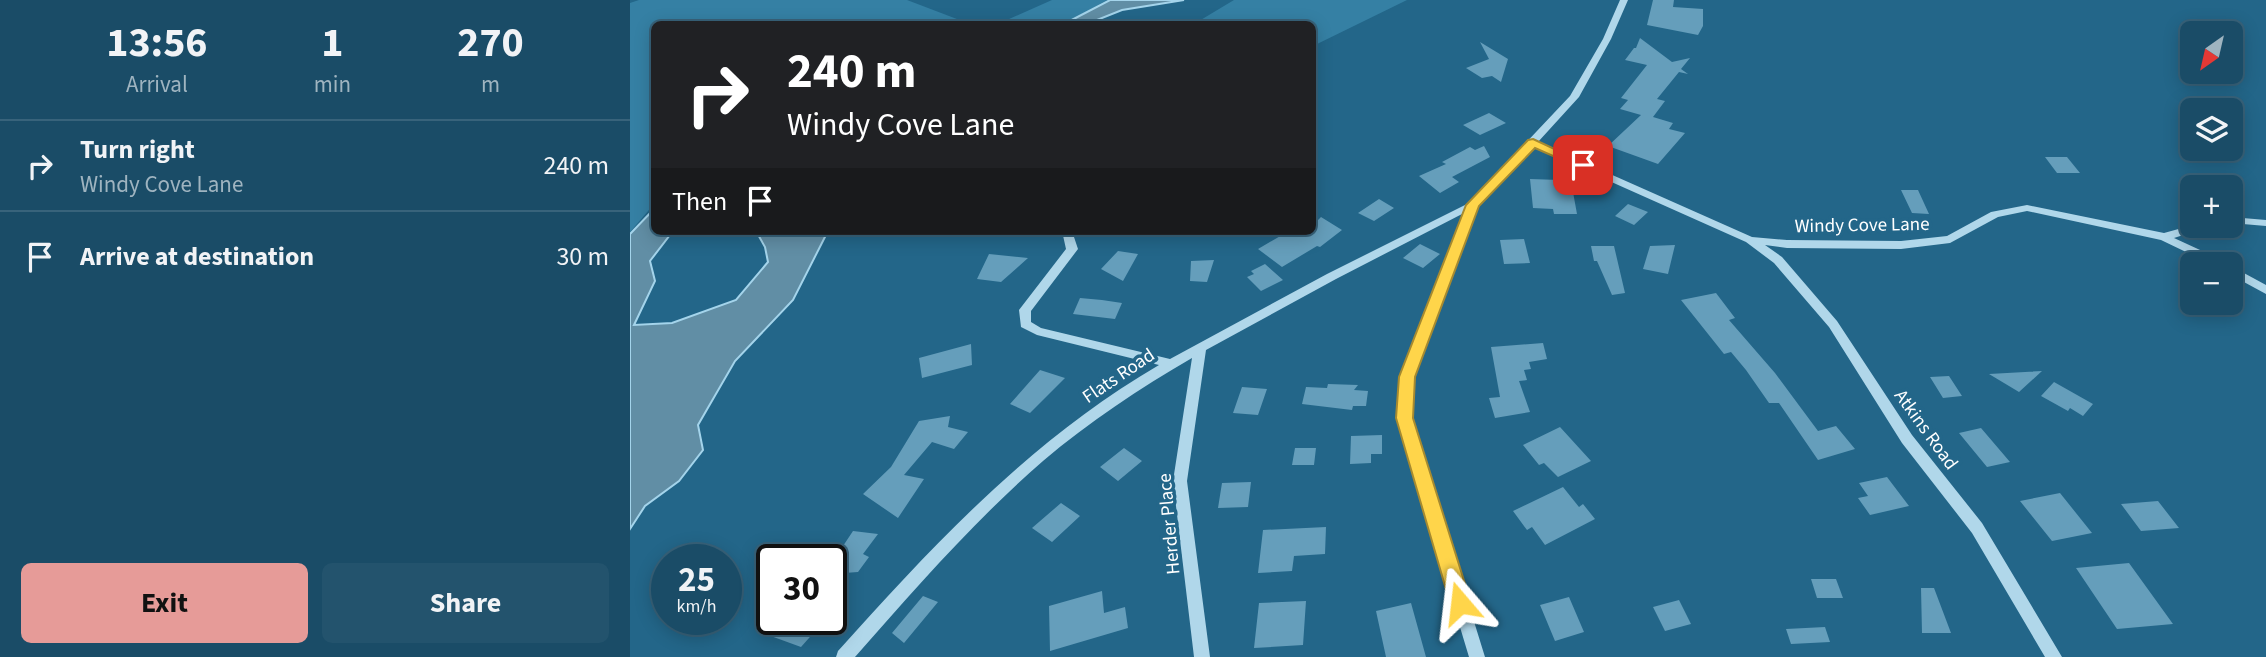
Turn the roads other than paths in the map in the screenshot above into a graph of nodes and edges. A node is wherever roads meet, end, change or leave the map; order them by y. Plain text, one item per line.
1 (1624, 0) edge
2 (1533, 143) junction
3 (1473, 205) junction
4 (2243, 221) edge
5 (2266, 223) edge
6 (2180, 232) edge
7 (1068, 235) edge
8 (2164, 237) junction
9 (1750, 240) junction
10 (2195, 252) edge
11 (2243, 277) edge
12 (2266, 290) edge
13 (1200, 347) junction
14 (1168, 363) junction
15 (844, 657) edge
16 (1202, 657) edge
17 (1477, 657) edge
18 (2054, 657) edge

1 - 2 street
2 - 3 street
2 - 9 street, Windy Cove Lane
3 - 13 street, Flats Road
3 - 17 street
4 - 5 street
6 - 8 street, Windy Cove Lane
7 - 14 street
8 - 9 street, Windy Cove Lane
8 - 10 street
9 - 18 street, Atkins Road
11 - 12 street
13 - 14 street, Flats Road
13 - 16 street, Herder Place
14 - 15 street, Flats Road

